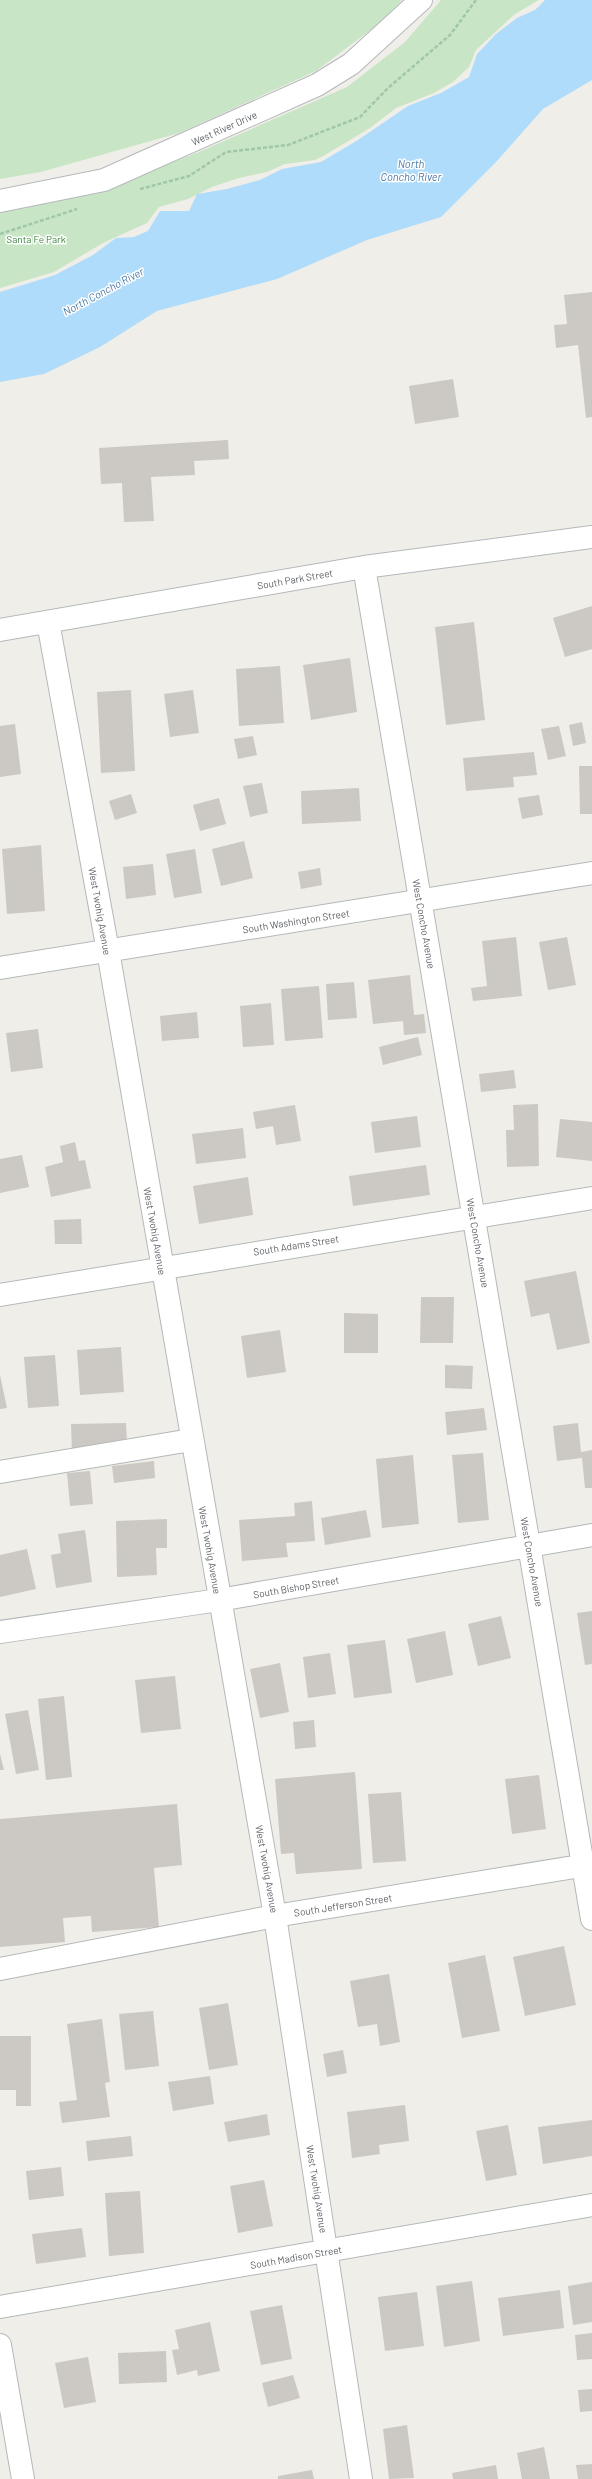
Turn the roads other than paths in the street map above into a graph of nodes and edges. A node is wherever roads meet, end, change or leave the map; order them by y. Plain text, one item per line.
1 (421, 0) edge
2 (0, 201) edge
3 (592, 537) edge
4 (364, 567) junction
5 (48, 622) junction
6 (0, 630) edge
7 (592, 873) edge
8 (420, 901) junction
9 (108, 951) junction
10 (0, 968) edge
11 (592, 1198) edge
12 (474, 1217) junction
13 (161, 1267) junction
14 (0, 1295) edge
15 (191, 1440) junction
16 (0, 1472) edge
17 (592, 1535) edge
18 (529, 1546) junction
19 (219, 1600) junction
20 (0, 1632) edge
21 (588, 1865) edge
22 (275, 1916) junction
23 (592, 1919) edge
24 (0, 1969) edge
25 (592, 2205) edge
26 (327, 2252) junction
27 (0, 2307) edge
28 (0, 2344) edge
29 (23, 2479) edge
30 (362, 2479) edge

1 - 2 street, West River Drive
3 - 4 street, South Park Street
4 - 5 street, South Park Street
4 - 8 street, West Concho Avenue
5 - 6 street, South Park Street
5 - 9 street, West Twohig Avenue
7 - 8 street, South Washington Street
8 - 9 street, South Washington Street
8 - 12 street, West Concho Avenue
9 - 10 street, South Washington Street
9 - 13 street, West Twohig Avenue
11 - 12 street, South Adams Street
12 - 13 street, South Adams Street
12 - 18 street, West Concho Avenue
13 - 14 street, South Adams Street
13 - 15 street, West Twohig Avenue
15 - 16 street
15 - 19 street, West Twohig Avenue
17 - 18 street, South Bishop Street
18 - 19 street, South Bishop Street
18 - 21 street, West Concho Avenue
19 - 20 street, South Bishop Street
19 - 22 street, West Twohig Avenue
21 - 22 street, South Jefferson Street
21 - 23 street, West Concho Avenue
22 - 24 street, South Jefferson Street
22 - 26 street, West Twohig Avenue
25 - 26 street, South Madison Street
26 - 27 street, South Madison Street
26 - 30 street, West Twohig Avenue
28 - 29 street

